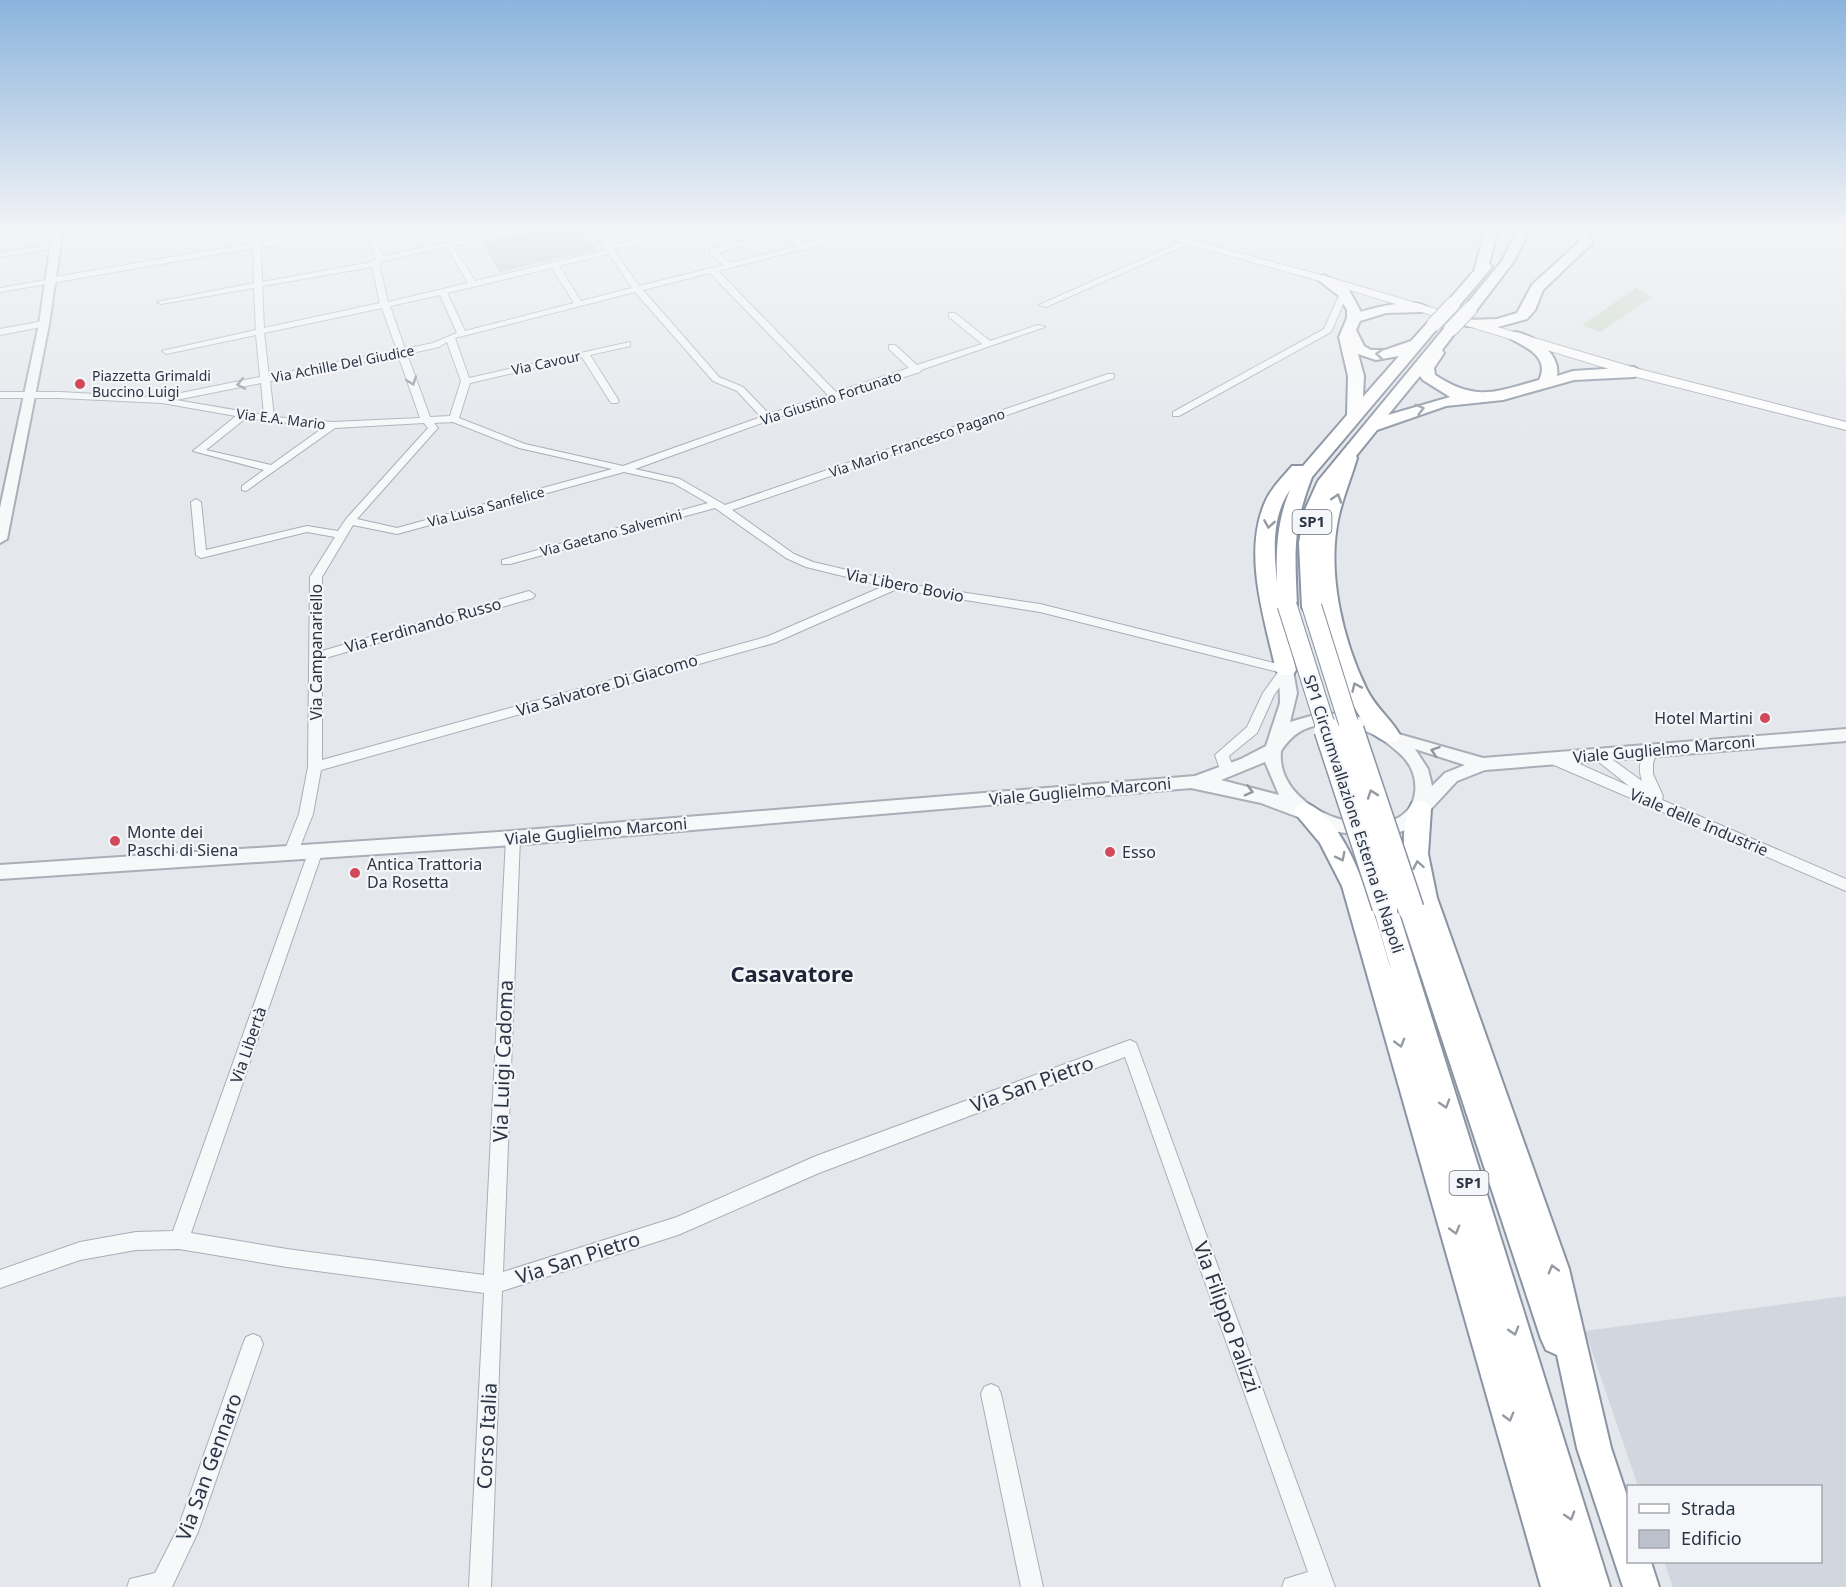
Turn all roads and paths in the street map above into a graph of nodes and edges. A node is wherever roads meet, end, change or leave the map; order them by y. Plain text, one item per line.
1 (46, 303) edge
2 (258, 303) edge
3 (393, 303) edge
4 (448, 303) edge
5 (578, 303) edge
6 (649, 303) edge
7 (744, 303) edge
8 (1050, 303) edge
9 (1340, 303) edge
10 (1352, 303) edge
11 (1404, 303) edge
12 (1454, 303) edge
13 (1479, 303) edge
14 (1531, 303) edge
15 (385, 305) junction
16 (1043, 306) dead end
17 (1421, 308) junction
18 (1528, 310) junction
19 (951, 315) dead end
20 (1470, 316) junction
21 (1351, 323) junction
22 (44, 324) junction
23 (1041, 327) dead end
24 (0, 332) edge
25 (260, 332) junction
26 (462, 334) junction
27 (1516, 336) junction
28 (450, 337) junction
29 (1422, 340) junction
30 (1440, 343) junction
31 (627, 344) dead end
32 (989, 345) junction
33 (892, 347) dead end
34 (1558, 349) junction
35 (166, 351) dead end
36 (401, 352) junction
37 (585, 354) junction
38 (917, 370) junction
39 (1634, 372) junction
40 (1110, 376) dead end
41 (264, 379) junction
42 (465, 381) junction
43 (1546, 382) junction
44 (0, 395) edge
45 (30, 395) junction
46 (836, 397) junction
47 (1475, 398) junction
48 (162, 400) junction
49 (614, 401) dead end
50 (1176, 414) dead end
51 (243, 415) junction
52 (1355, 416) junction
53 (767, 418) junction
54 (269, 419) junction
55 (454, 419) junction
56 (426, 420) junction
57 (333, 424) junction
58 (1846, 426) edge
59 (1368, 428) junction
60 (1328, 447) junction
61 (1351, 448) junction
62 (273, 469) junction
63 (621, 470) junction
64 (246, 489) dead end
65 (196, 502) dead end
66 (720, 507) junction
67 (350, 522) junction
68 (341, 535) junction
69 (0, 537) edge
70 (506, 562) dead end
71 (894, 586) junction
72 (529, 595) dead end
73 (318, 656) junction
74 (1286, 670) junction
75 (1389, 735) junction
76 (1846, 735) edge
77 (1274, 748) junction
78 (1650, 751) junction
79 (1598, 755) junction
80 (1552, 758) junction
81 (1483, 764) junction
82 (315, 767) junction
83 (1227, 771) junction
84 (1191, 782) junction
85 (1657, 798) junction
86 (1420, 809) junction
87 (1675, 811) junction
88 (1305, 812) junction
89 (513, 838) junction
90 (316, 850) junction
91 (291, 852) junction
92 (0, 872) edge
93 (1846, 885) edge
94 (1398, 908) junction
95 (1130, 1048) joint
96 (179, 1240) junction
97 (0, 1279) edge
98 (493, 1285) junction
99 (253, 1344) dead end
100 (991, 1394) dead end
101 (1594, 1449) junction
102 (1627, 1543) edge
103 (1633, 1563) edge
104 (1323, 1583) edge
105 (161, 1585) edge
106 (138, 1587) edge
107 (480, 1587) edge
108 (1032, 1587) edge
109 (1293, 1587) edge
110 (1559, 1587) edge
111 (1592, 1587) edge
112 (1641, 1587) edge

1 - 22 street
2 - 25 street
3 - 15 street
4 - 26 street
5 - 26 street, Via Achille Del Giudice
6 - 53 street
7 - 46 street
8 - 16 street
9 - 50 street
10 - 21 highway
11 - 17 main road
12 - 29 highway, SP1 Circumvallazione Esterna di Napoli / SP1, bridge
13 - 20 highway, SP1 Circumvallazione Esterna di Napoli / SP1
14 - 18 highway
15 - 25 street
15 - 36 street
17 - 20 main road
17 - 21 highway
18 - 20 highway
18 - 34 highway
19 - 32 street
20 - 27 main road
20 - 30 highway, SP1 Circumvallazione Esterna di Napoli / SP1, bridge
29 -> 21 highway
21 - 52 highway
22 - 24 street
22 - 45 street
23 - 32 street, Via Giustino Fortunato
25 - 35 street
25 - 41 street
26 - 28 street, Via Achille Del Giudice
27 - 34 main road
27 - 43 highway
28 - 36 street, Via Achille Del Giudice
28 - 42 street
29 - 52 highway, SP1 Circumvallazione Esterna di Napoli / SP1
30 - 47 highway
30 - 59 highway, SP1 Circumvallazione Esterna di Napoli / SP1
31 - 37 street, Via Cavour
32 - 38 street, Via Giustino Fortunato
33 - 38 street
34 - 39 main road
36 - 41 street, Via Achille Del Giudice
36 -> 56 street
37 - 42 street, Via Cavour
37 - 49 street
38 - 46 street, Via Giustino Fortunato
39 - 43 highway
39 - 58 main road
40 - 66 street, Via Mario Francesco Pagano
41 -> 48 street, Via Achille Del Giudice
41 - 54 street
42 - 55 street
43 - 47 highway
44 - 45 street, Via E.A. Mario
45 - 48 street, Via E.A. Mario
45 - 69 street
46 - 53 street, Via Giustino Fortunato
59 -> 47 highway
48 - 51 street, Via E.A. Mario
51 - 54 street, Via E.A. Mario
51 - 62 street
52 - 60 highway, SP1 Circumvallazione Esterna di Napoli / SP1
53 - 63 street, Via Giustino Fortunato
54 - 57 street, Via E.A. Mario
55 - 56 street, Via Libero Bovio
55 - 63 street, Via Libero Bovio
56 - 57 street, Via E.A. Mario
56 - 67 street, Via Campanariello
57 - 62 street
59 - 61 highway, SP1 Circumvallazione Esterna di Napoli / SP1
60 -> 74 highway
60 - 94 highway, SP1 Circumvallazione Esterna di Napoli / SP1, bridge
75 -> 61 highway
94 -> 61 highway, SP1 Circumvallazione Esterna di Napoli / SP1, bridge
62 - 64 street
63 - 66 street, Via Libero Bovio
63 - 67 street, Via Luisa Sanfelice
65 - 68 street
66 - 70 street, Via Gaetano Salvemini
66 - 71 street, Via Libero Bovio
67 - 68 street, Via Campanariello
68 - 73 street, Via Campanariello
71 - 74 street, Via Libero Bovio
71 - 82 street, Via Salvatore Di Giacomo
72 - 73 street, Via Ferdinando Russo
73 - 82 street, Via Campanariello
74 - 77 street
74 - 83 street
75 - 77 street
81 -> 75 street, Viale Guglielmo Marconi
75 - 86 street
76 - 78 street, Viale Guglielmo Marconi
77 - 83 street, Viale Guglielmo Marconi
77 - 88 street
78 - 79 street, Viale Guglielmo Marconi
78 - 85 street
79 - 80 street, Viale Guglielmo Marconi
79 - 85 street
80 - 81 street, Viale Guglielmo Marconi
80 - 87 street, Viale delle Industrie
81 - 86 street, Viale Guglielmo Marconi
82 - 91 street, Via Campanariello
83 - 84 street, Viale Guglielmo Marconi
84 -> 88 street, Viale Guglielmo Marconi
84 - 89 street, Viale Guglielmo Marconi
85 - 87 street
86 - 88 street
101 -> 86 highway
87 - 93 street, Viale delle Industrie
88 -> 110 highway
89 - 90 street, Viale Guglielmo Marconi
89 - 98 street, Via Luigi Cadoma
90 - 91 street, Viale Guglielmo Marconi
90 - 96 street, Via Libertà
91 - 92 street, Viale Guglielmo Marconi
94 - 101 highway, SP1 Circumvallazione Esterna di Napoli / SP1
94 -> 111 highway, SP1 Circumvallazione Esterna di Napoli / SP1
95 - 98 street, Via San Pietro
95 - 104 street, Via Filippo Palizzi
96 - 97 street, Via San Pietro
96 - 98 street, Via San Pietro
98 - 107 street, Corso Italia
99 - 105 street, Via San Gennaro
100 - 108 street
101 - 102 highway
103 - 112 highway
104 - 109 street
105 - 106 street

